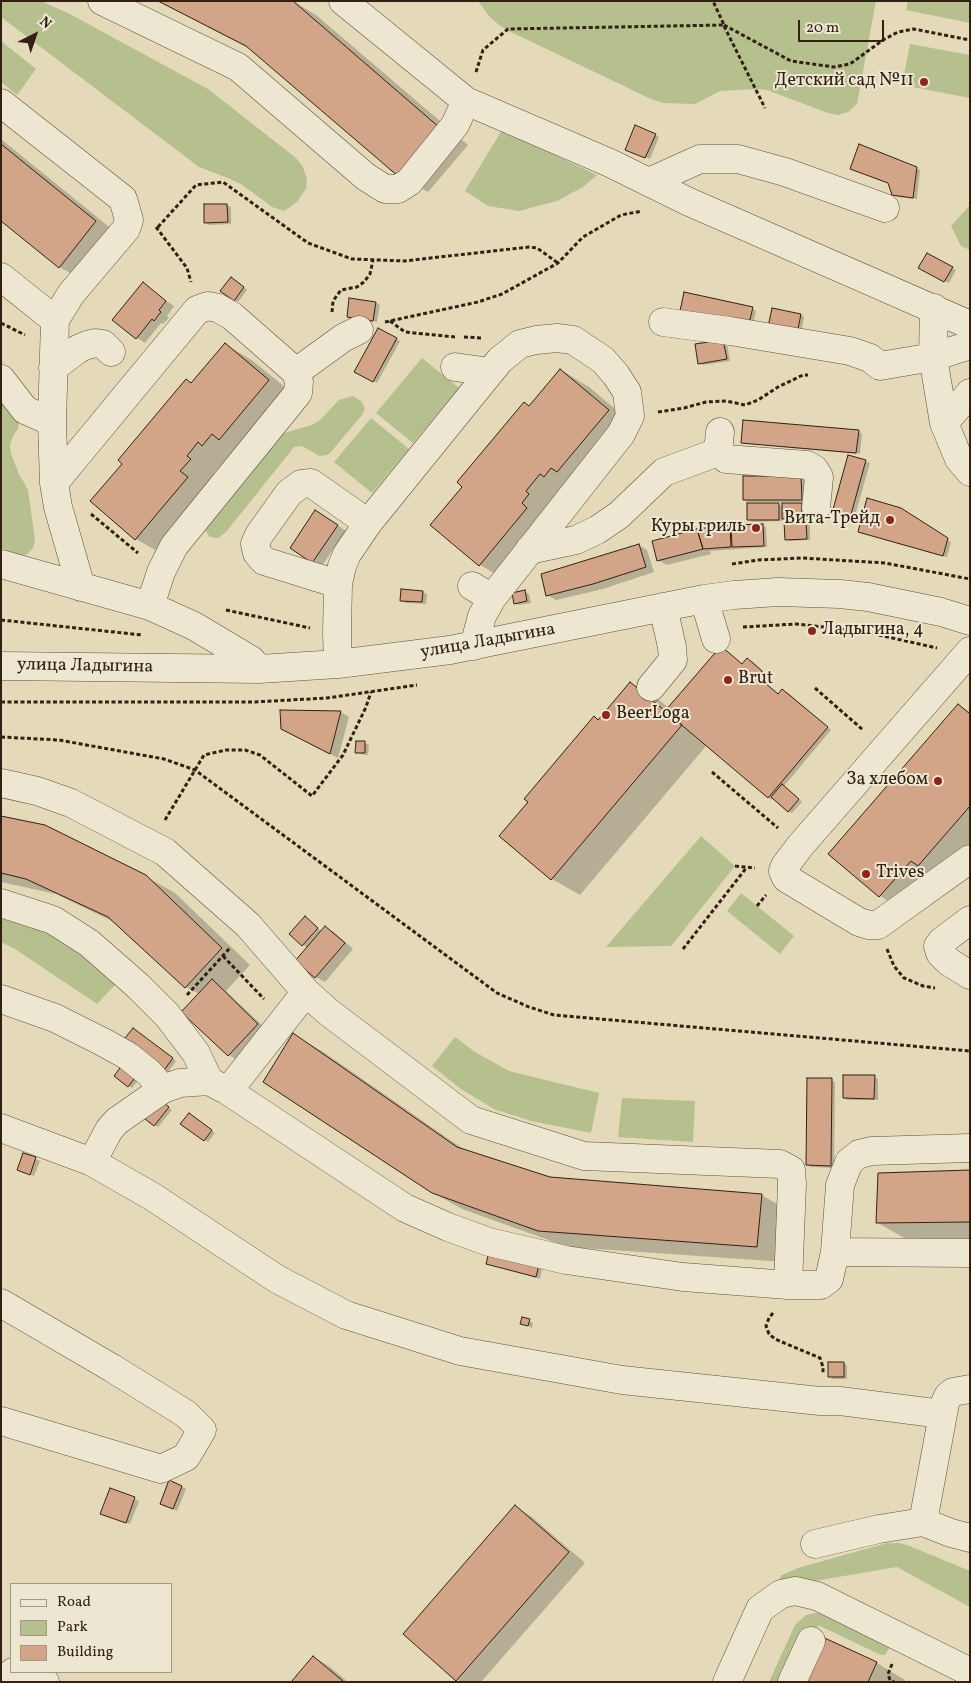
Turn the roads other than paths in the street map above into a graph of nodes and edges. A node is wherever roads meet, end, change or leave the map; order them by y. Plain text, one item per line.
1 (102, 1) edge
2 (343, 1) edge
3 (466, 101) junction
4 (1, 103) edge
5 (649, 182) junction
6 (885, 208) dead end
7 (1, 277) edge
8 (934, 308) junction
9 (55, 320) junction
10 (663, 322) dead end
11 (970, 325) edge
12 (359, 330) road end
13 (970, 345) edge
14 (111, 352) dead end
15 (933, 357) junction
16 (455, 367) dead end
17 (53, 368) junction
18 (296, 372) junction
19 (490, 372) junction
20 (1, 379) edge
21 (970, 393) edge
22 (52, 422) junction
23 (944, 423) junction
24 (970, 472) edge
25 (54, 483) junction
26 (816, 508) dead end
27 (368, 523) junction
28 (529, 550) junction
29 (1, 564) edge
30 (338, 584) junction
31 (82, 587) junction
32 (704, 599) junction
33 (150, 606) junction
34 (663, 607) junction
35 (970, 620) edge
36 (716, 639) dead end
37 (474, 646) junction
38 (967, 654) edge
39 (338, 664) junction
40 (1, 666) edge
41 (259, 669) junction
42 (651, 687) dead end
43 (1, 784) edge
44 (970, 859) edge
45 (1, 903) edge
46 (970, 920) edge
47 (970, 975) edge
48 (306, 992) junction
49 (1, 999) edge
50 (219, 1086) junction
51 (163, 1089) junction
52 (1, 1128) edge
53 (970, 1148) edge
54 (92, 1162) junction
55 (836, 1252) junction
56 (970, 1253) edge
57 (793, 1285) junction
58 (1, 1303) edge
59 (970, 1389) edge
60 (942, 1414) junction
61 (1, 1421) edge
62 (923, 1522) junction
63 (970, 1538) edge
64 (815, 1544) dead end
65 (812, 1641) dead end
66 (16, 1673) edge
67 (967, 1675) edge
68 (45, 1682) edge
69 (727, 1682) edge
70 (792, 1682) edge

1 - 3 street
2 - 3 street
3 - 5 street
4 - 9 street
5 - 6 street
5 - 8 street
7 - 9 street
8 - 11 street
8 - 15 street
9 - 17 street
10 - 15 street
12 - 18 street
13 - 15 street
14 - 17 street
15 - 23 street
16 - 19 street
17 - 22 street
18 - 25 street
18 - 33 street
19 - 27 street
19 - 28 street
20 - 22 street
21 - 23 street
22 - 25 street
23 - 24 street
25 - 31 street
26 - 28 street
27 - 30 street
27 - 30 street
28 - 37 street
29 - 31 street
30 - 39 street
31 - 33 street
32 - 34 street, улица Ладыгина
32 - 35 street, улица Ладыгина
32 - 36 street
33 - 41 street
34 - 37 street, улица Ладыгина
34 - 42 street
37 - 39 street, улица Ладыгина
38 - 44 street
39 - 41 street, улица Ладыгина
40 - 41 street, улица Ладыгина
43 - 48 street
45 - 50 street
46 - 47 street
48 - 50 street
48 - 57 street
49 - 51 street
50 - 51 street
50 - 57 street
51 - 54 street
52 - 54 street
53 - 55 street
54 - 60 street
55 - 56 street
55 - 57 street
58 - 61 street
59 - 60 street
60 - 62 street
62 - 63 street
62 - 64 street
65 - 70 street
66 - 68 street
67 - 69 street

